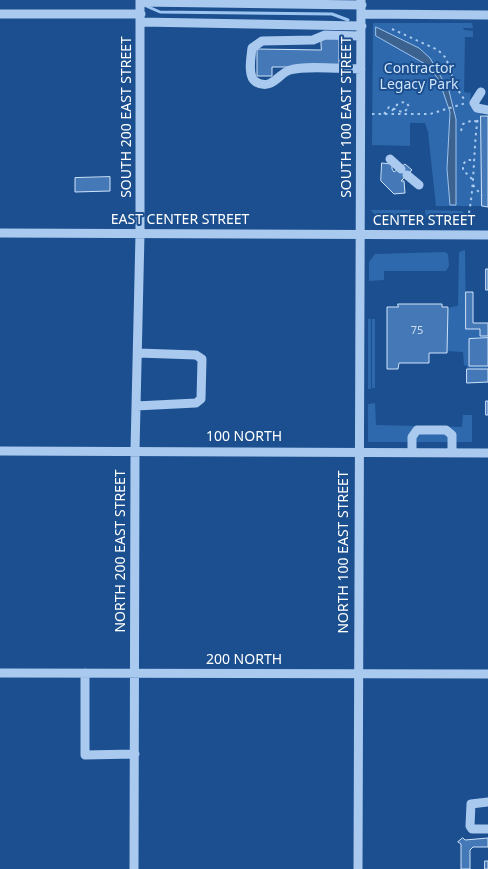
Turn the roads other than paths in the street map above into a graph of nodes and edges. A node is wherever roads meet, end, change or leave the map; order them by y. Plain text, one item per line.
1 (140, 1) edge
2 (362, 6) edge
3 (0, 14) edge
4 (488, 15) edge
5 (141, 16) junction
6 (361, 31) junction
7 (361, 69) junction
8 (481, 92) dead end
9 (486, 112) edge
10 (390, 159) dead end
11 (419, 185) dead end
12 (0, 233) edge
13 (140, 234) junction
14 (360, 234) junction
15 (488, 235) edge
16 (138, 353) junction
17 (136, 406) junction
18 (135, 450) junction
19 (0, 451) edge
20 (359, 452) junction
21 (412, 452) junction
22 (452, 452) junction
23 (488, 452) edge
24 (0, 673) edge
25 (85, 673) junction
26 (135, 673) junction
27 (358, 674) junction
28 (488, 674) edge
29 (135, 754) junction
30 (488, 802) edge
31 (488, 829) edge
32 (134, 869) edge
33 (358, 869) edge

1 - 2 street
1 - 5 street, SOUTH 200 EAST STREET
2 - 4 street
2 - 6 street, SOUTH 100 EAST STREET
3 - 5 street
5 - 6 street
5 - 13 street, SOUTH 200 EAST STREET
6 - 7 street, SOUTH 100 EAST STREET
6 - 7 street
7 - 14 street, SOUTH 100 EAST STREET
8 - 9 street
10 - 11 street
12 - 13 street, EAST CENTER STREET
13 - 14 street, EAST CENTER STREET
13 - 16 street, NORTH 200 EAST STREET
14 - 15 street, CENTER STREET
14 - 20 street, NORTH 100 EAST STREET
16 - 17 street, NORTH 200 EAST STREET
16 - 17 street
17 - 18 street, NORTH 200 EAST STREET
18 - 19 street, 100 NORTH
18 - 20 street, 100 NORTH
18 - 26 street, NORTH 200 EAST STREET
20 - 21 street, 100 NORTH
20 - 27 street, NORTH 100 EAST STREET
21 - 22 street, 100 NORTH
21 - 22 street
22 - 23 street, 100 NORTH
24 - 25 street, 200 NORTH
25 - 26 street, 200 NORTH
25 - 29 street
26 - 27 street, 200 NORTH
26 - 29 street, NORTH 200 EAST STREET
27 - 28 street, 200 NORTH
27 - 33 street, NORTH 100 EAST STREET
29 - 32 street, NORTH 200 EAST STREET
30 - 31 street

